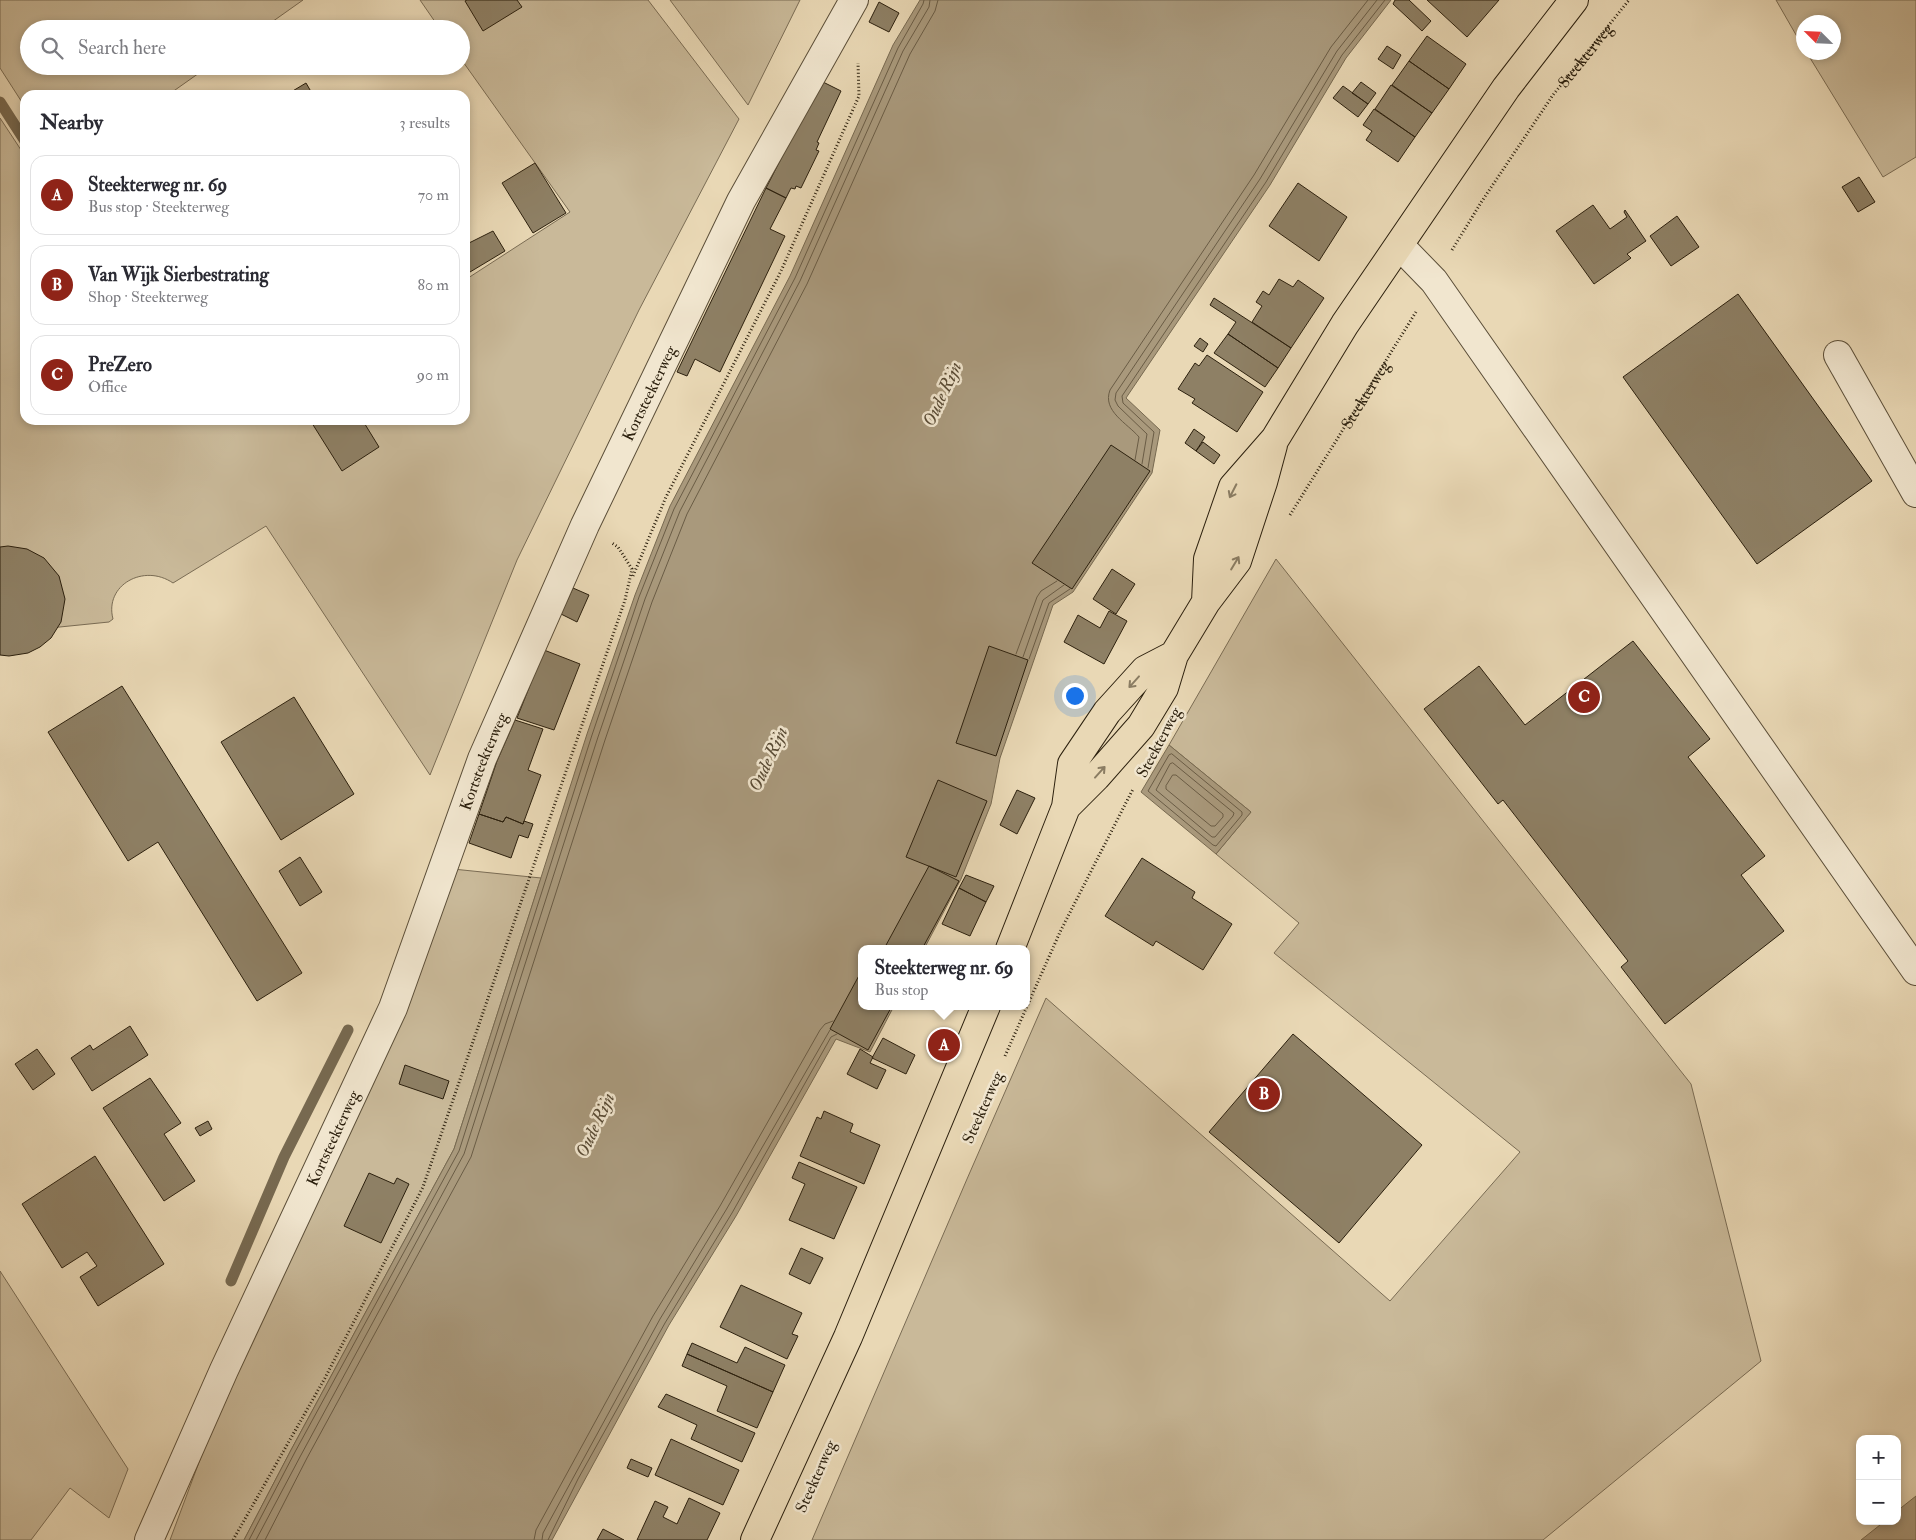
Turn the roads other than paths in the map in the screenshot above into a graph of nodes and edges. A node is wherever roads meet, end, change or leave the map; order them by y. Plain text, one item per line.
1 (854, 0) edge
2 (1574, 0) edge
3 (1400, 246) junction
4 (1838, 355) dead end
5 (1916, 493) edge
6 (1012, 945) edge
7 (1916, 971) edge
8 (984, 1010) edge
9 (149, 1540) edge
10 (755, 1540) edge

1 - 9 street, Kortsteekterweg
2 - 3 main road, Steekterweg
3 - 6 main road, Steekterweg
3 - 7 street
4 - 5 street
8 - 10 main road, Steekterweg

